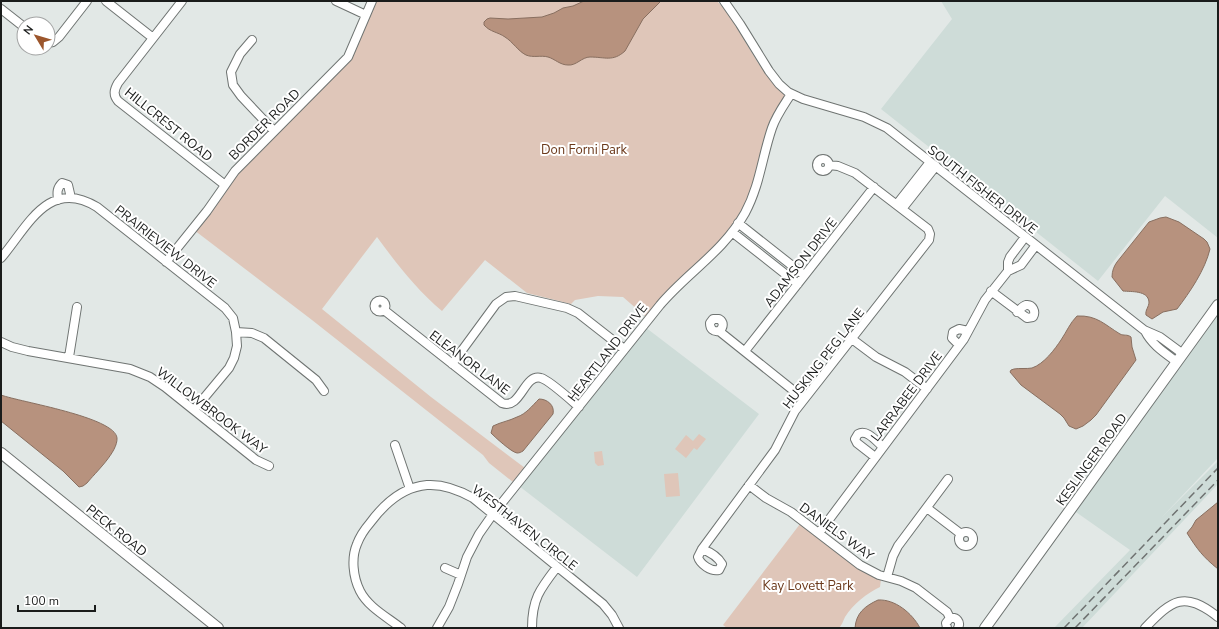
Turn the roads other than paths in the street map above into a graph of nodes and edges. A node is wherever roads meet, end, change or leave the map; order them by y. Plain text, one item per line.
1 (87, 1) edge
2 (106, 1) edge
3 (182, 1) edge
4 (336, 1) edge
5 (372, 1) edge
6 (724, 1) edge
7 (1, 9) edge
8 (366, 15) junction
9 (16, 21) edge
10 (153, 38) junction
11 (56, 40) edge
12 (252, 40) dead end
13 (791, 94) junction
14 (274, 131) junction
15 (933, 164) junction
16 (829, 165) dead end
17 (224, 185) junction
18 (874, 187) junction
19 (71, 198) junction
20 (58, 200) junction
21 (900, 207) junction
22 (738, 223) junction
23 (732, 232) junction
24 (1025, 237) junction
25 (1036, 245) junction
26 (1, 258) edge
27 (166, 262) junction
28 (1008, 271) junction
29 (804, 276) junction
30 (798, 284) junction
31 (991, 292) junction
32 (1218, 305) edge
33 (77, 307) dead end
34 (384, 310) dead end
35 (1018, 312) dead end
36 (719, 331) dead end
37 (968, 331) junction
38 (236, 332) junction
39 (852, 339) junction
40 (1, 342) edge
41 (959, 345) junction
42 (624, 349) junction
43 (745, 351) junction
44 (69, 357) junction
45 (1180, 358) junction
46 (452, 364) junction
47 (927, 389) junction
48 (324, 391) dead end
49 (804, 399) junction
50 (579, 407) junction
51 (194, 410) junction
52 (395, 445) dead end
53 (883, 447) junction
54 (1, 453) edge
55 (875, 457) junction
56 (269, 466) dead end
57 (948, 479) dead end
58 (749, 485) junction
59 (410, 489) junction
60 (927, 508) junction
61 (493, 514) junction
62 (819, 533) junction
63 (961, 534) dead end
64 (702, 549) dead end
65 (445, 568) dead end
66 (557, 568) junction
67 (461, 575) junction
68 (886, 577) junction
69 (1218, 617) edge
70 (950, 618) junction
71 (218, 628) edge
72 (401, 628) edge
73 (437, 628) edge
74 (532, 628) edge
75 (619, 628) edge
76 (947, 628) edge
77 (958, 628) edge
78 (985, 628) edge
79 (1145, 628) edge

1 - 11 street
2 - 10 street
3 - 10 street, HILLCREST ROAD
4 - 8 street
5 - 8 street, BORDER ROAD
6 - 13 street
7 - 9 street
8 - 14 street, BORDER ROAD
10 - 17 street, HILLCREST ROAD
12 - 14 street
13 - 15 street, SOUTH FISHER DRIVE
13 - 22 street, HEARTLAND DRIVE
14 - 17 street, BORDER ROAD
15 - 21 street
15 - 24 street, SOUTH FISHER DRIVE
16 - 18 street, HUSKING PEG LANE
17 - 27 street, BORDER ROAD
18 - 21 street, HUSKING PEG LANE
18 - 29 street, ADAMSON DRIVE
19 - 20 street, PRAIRIEVIEW DRIVE
19 - 20 street
19 - 27 street, PRAIRIEVIEW DRIVE
20 - 26 street, PRAIRIEVIEW DRIVE
21 - 39 street, HUSKING PEG LANE
22 - 23 street, HEARTLAND DRIVE
22 - 29 street
23 - 30 street
23 - 42 street, HEARTLAND DRIVE
24 - 25 street, SOUTH FISHER DRIVE
24 - 28 street, LARRABEE DRIVE
25 - 28 street, LARRABEE DRIVE
25 - 45 street, SOUTH FISHER DRIVE
27 - 38 street, PRAIRIEVIEW DRIVE
28 - 31 street, LARRABEE DRIVE
29 - 30 street, ADAMSON DRIVE
30 - 43 street, ADAMSON DRIVE
31 - 35 street
31 - 37 street, LARRABEE DRIVE
32 - 45 main road, KESLINGER ROAD
33 - 44 street
34 - 46 street, ELEANOR LANE
36 - 43 street
37 - 41 street, LARRABEE DRIVE
37 - 41 street
38 - 48 street
38 - 51 street, PRAIRIEVIEW DRIVE
39 - 47 street
39 - 49 street, HUSKING PEG LANE
40 - 44 street, WILLOWBROOK WAY
41 - 47 street, LARRABEE DRIVE
42 - 46 street
42 - 50 street, HEARTLAND DRIVE
43 - 49 street
44 - 51 street, WILLOWBROOK WAY
45 - 78 main road, KESLINGER ROAD
46 - 50 street, ELEANOR LANE
47 - 53 street, LARRABEE DRIVE
49 - 58 street, HUSKING PEG LANE
50 - 61 street, HEARTLAND DRIVE
51 - 56 street, WILLOWBROOK WAY
52 - 59 street
53 - 55 street, LARRABEE DRIVE
53 - 55 street
54 - 71 main road, PECK ROAD
55 - 62 street, LARRABEE DRIVE
57 - 60 street
58 - 62 street, DANIELS WAY
58 - 64 street, HUSKING PEG LANE
59 - 61 street, WESTHAVEN CIRCLE
59 - 72 street, WESTHAVEN CIRCLE
60 - 63 street
60 - 68 street
61 - 66 street, WESTHAVEN CIRCLE
61 - 67 street, HEARTLAND DRIVE
62 - 68 street, DANIELS WAY
65 - 67 street
66 - 74 street
66 - 75 street, WESTHAVEN CIRCLE
67 - 73 street, HEARTLAND DRIVE
68 - 70 street, DANIELS WAY
69 - 79 street
70 - 76 street
70 - 77 street, DANIELS WAY

